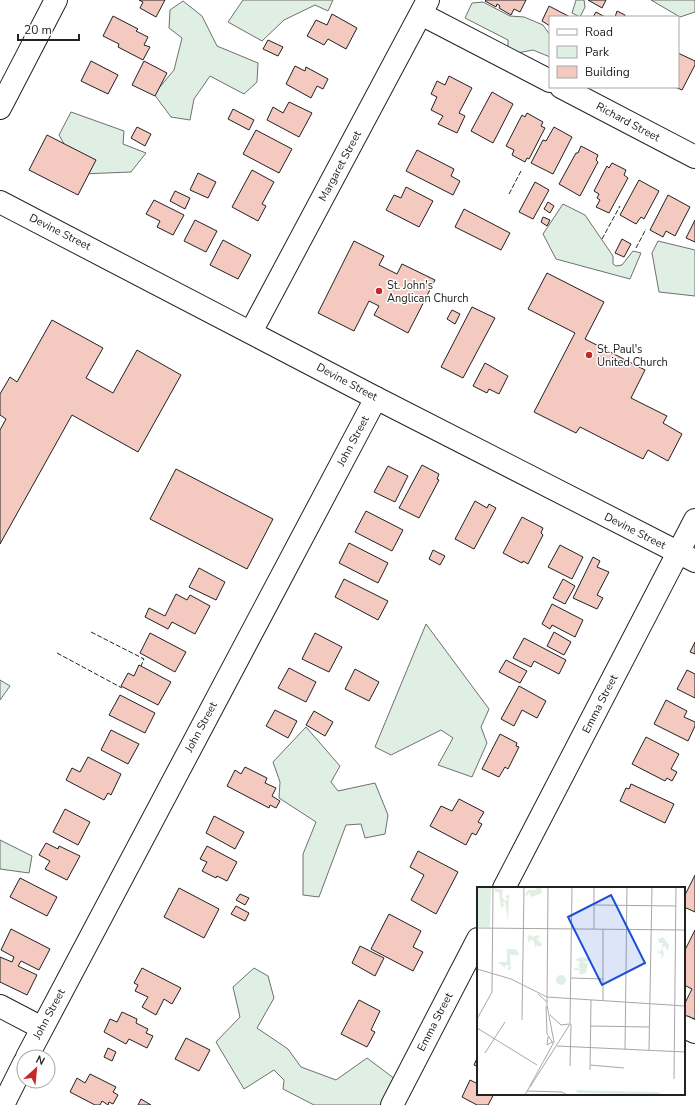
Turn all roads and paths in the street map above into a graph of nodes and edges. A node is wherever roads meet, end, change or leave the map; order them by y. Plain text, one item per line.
1 (56, 0) edge
2 (424, 7) edge
3 (549, 80) edge
4 (563, 88) edge
5 (0, 108) edge
6 (695, 157) edge
7 (0, 202) edge
8 (251, 332) junction
9 (376, 398) junction
10 (695, 520) edge
11 (687, 557) edge
12 (505, 887) edge
13 (477, 940) edge
14 (0, 1006) edge
15 (685, 1027) edge
16 (42, 1028) junction
17 (695, 1032) edge
18 (31, 1049) edge
19 (16, 1078) edge
20 (2, 1105) edge
21 (392, 1105) edge

1 - 5 street
2 - 3 street
2 - 8 street, Margaret Street
4 - 6 street, Richard Street
7 - 8 street, Devine Street
8 - 9 street, Devine Street
9 - 11 street, Devine Street
9 - 16 street, John Street
10 - 11 street, Emma Street
11 - 12 street, Emma Street
13 - 21 street, Emma Street
14 - 16 street
15 - 17 street
16 - 18 street, John Street
19 - 20 street

